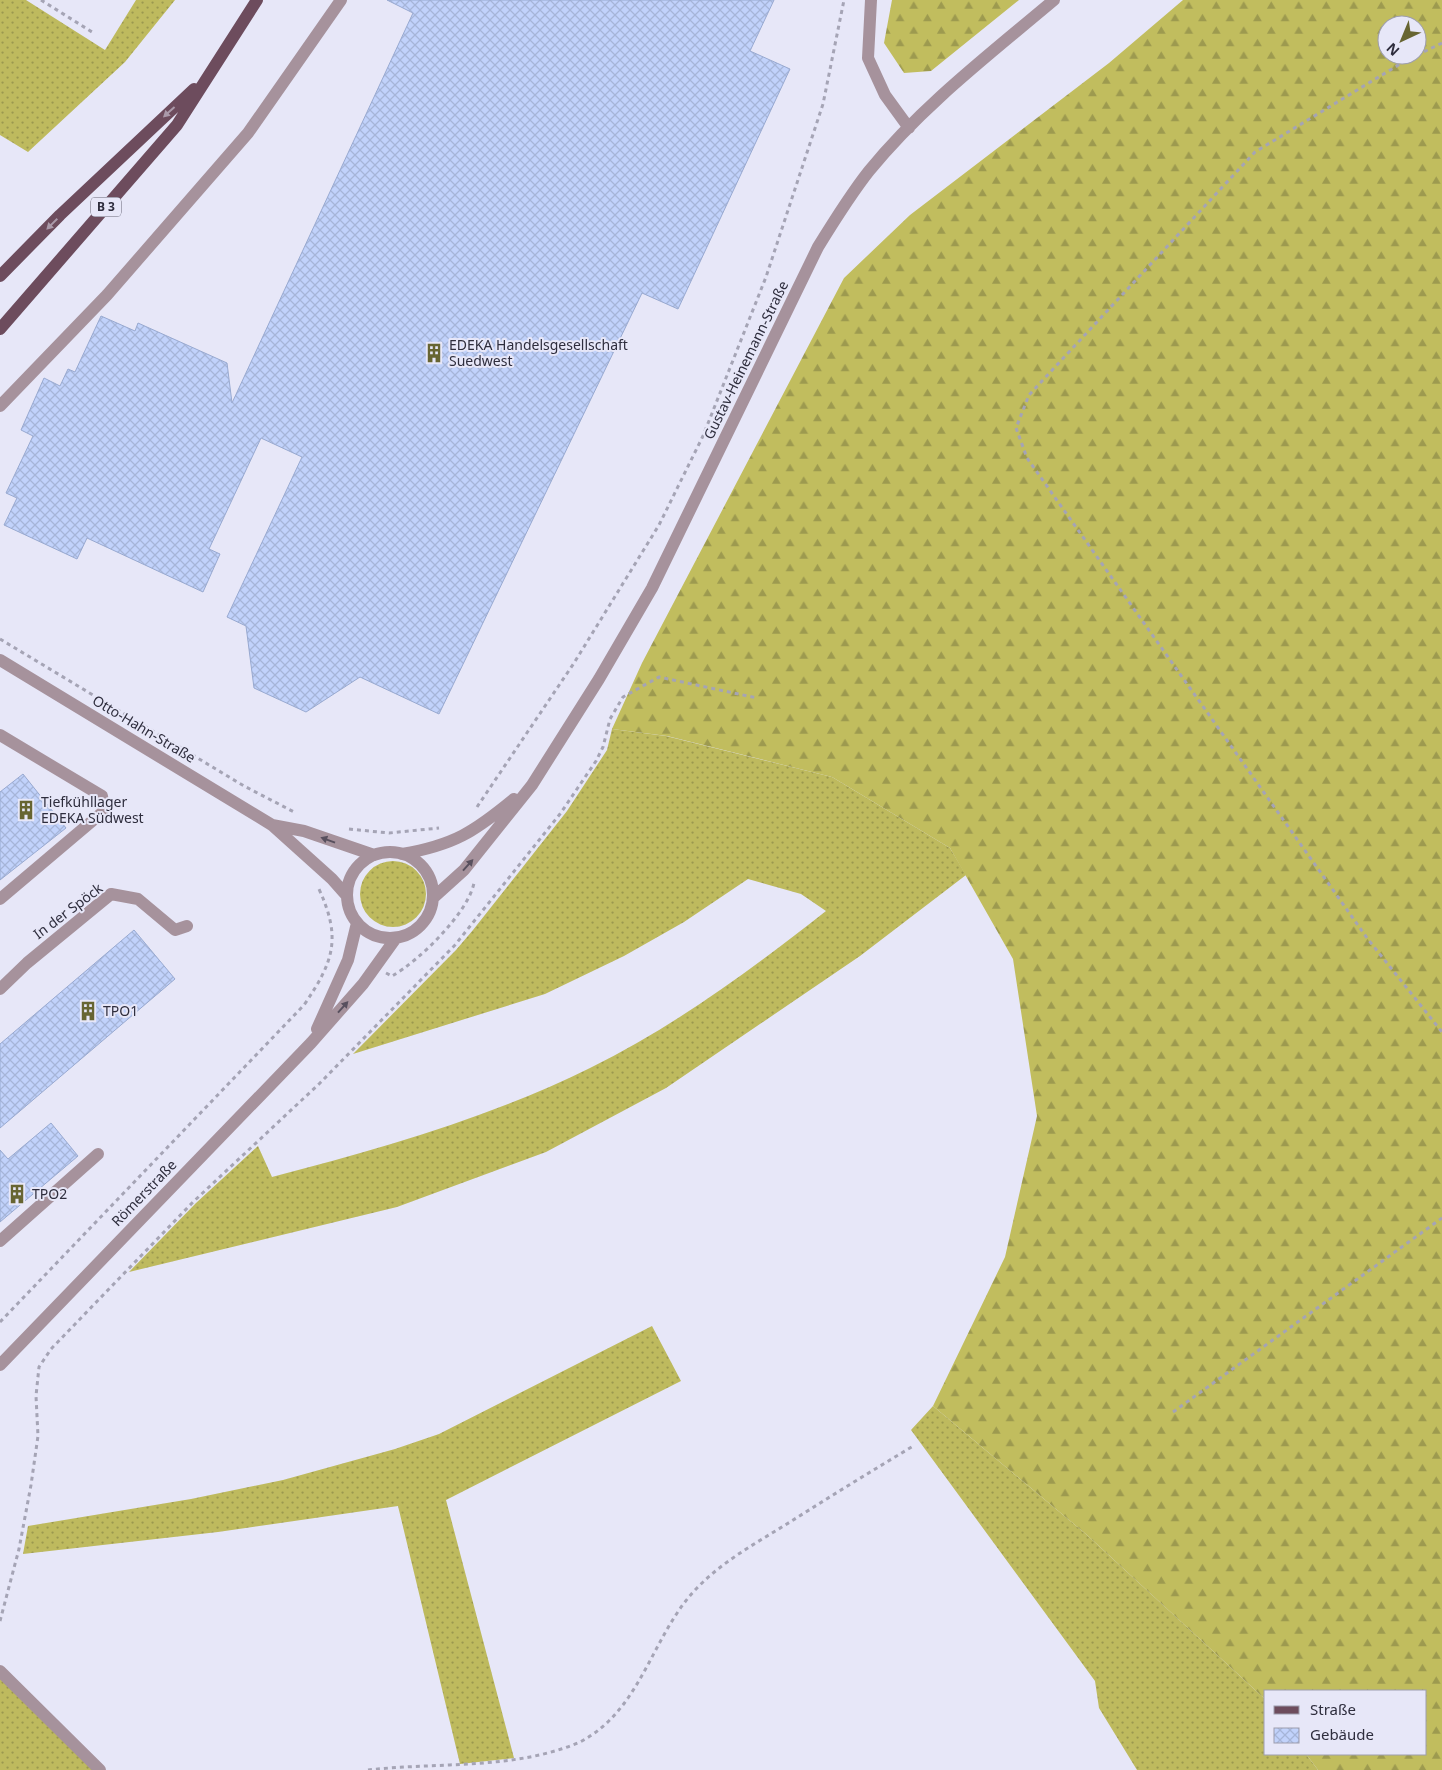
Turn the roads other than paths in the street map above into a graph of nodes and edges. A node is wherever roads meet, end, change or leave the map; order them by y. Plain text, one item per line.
1 (257, 0) edge
2 (341, 0) edge
3 (871, 0) edge
4 (1054, 0) edge
5 (206, 79) junction
6 (909, 128) junction
7 (0, 276) edge
8 (0, 328) edge
9 (0, 406) edge
10 (0, 660) edge
11 (0, 735) edge
12 (532, 785) junction
13 (272, 824) junction
14 (402, 854) junction
15 (374, 855) junction
16 (347, 896) junction
17 (433, 898) junction
18 (0, 899) edge
19 (357, 923) junction
20 (187, 926) dead end
21 (396, 938) junction
22 (0, 989) edge
23 (311, 1043) junction
24 (98, 1154) dead end
25 (0, 1241) edge
26 (0, 1365) edge
27 (0, 1671) edge
28 (100, 1770) edge

1 - 5 main road, B 3
2 - 9 street
3 - 6 street
4 - 6 street, Gustav-Heinemann-Straße
5 -> 7 main road, B 3
5 - 8 main road, B 3
6 - 12 street, Gustav-Heinemann-Straße
10 - 13 street, Otto-Hahn-Straße
11 - 18 street
12 - 14 street, Gustav-Heinemann-Straße
17 -> 12 street, Gustav-Heinemann-Straße
15 -> 13 street, Otto-Hahn-Straße
13 - 16 street, Otto-Hahn-Straße
14 - 15 street
14 - 17 street
15 - 16 street
16 - 19 street
17 - 21 street
19 - 21 street
19 - 23 street, Römerstraße
20 - 22 street, In der Spöck
23 -> 21 street, Römerstraße
23 - 26 street, Römerstraße
24 - 25 street
27 - 28 street

